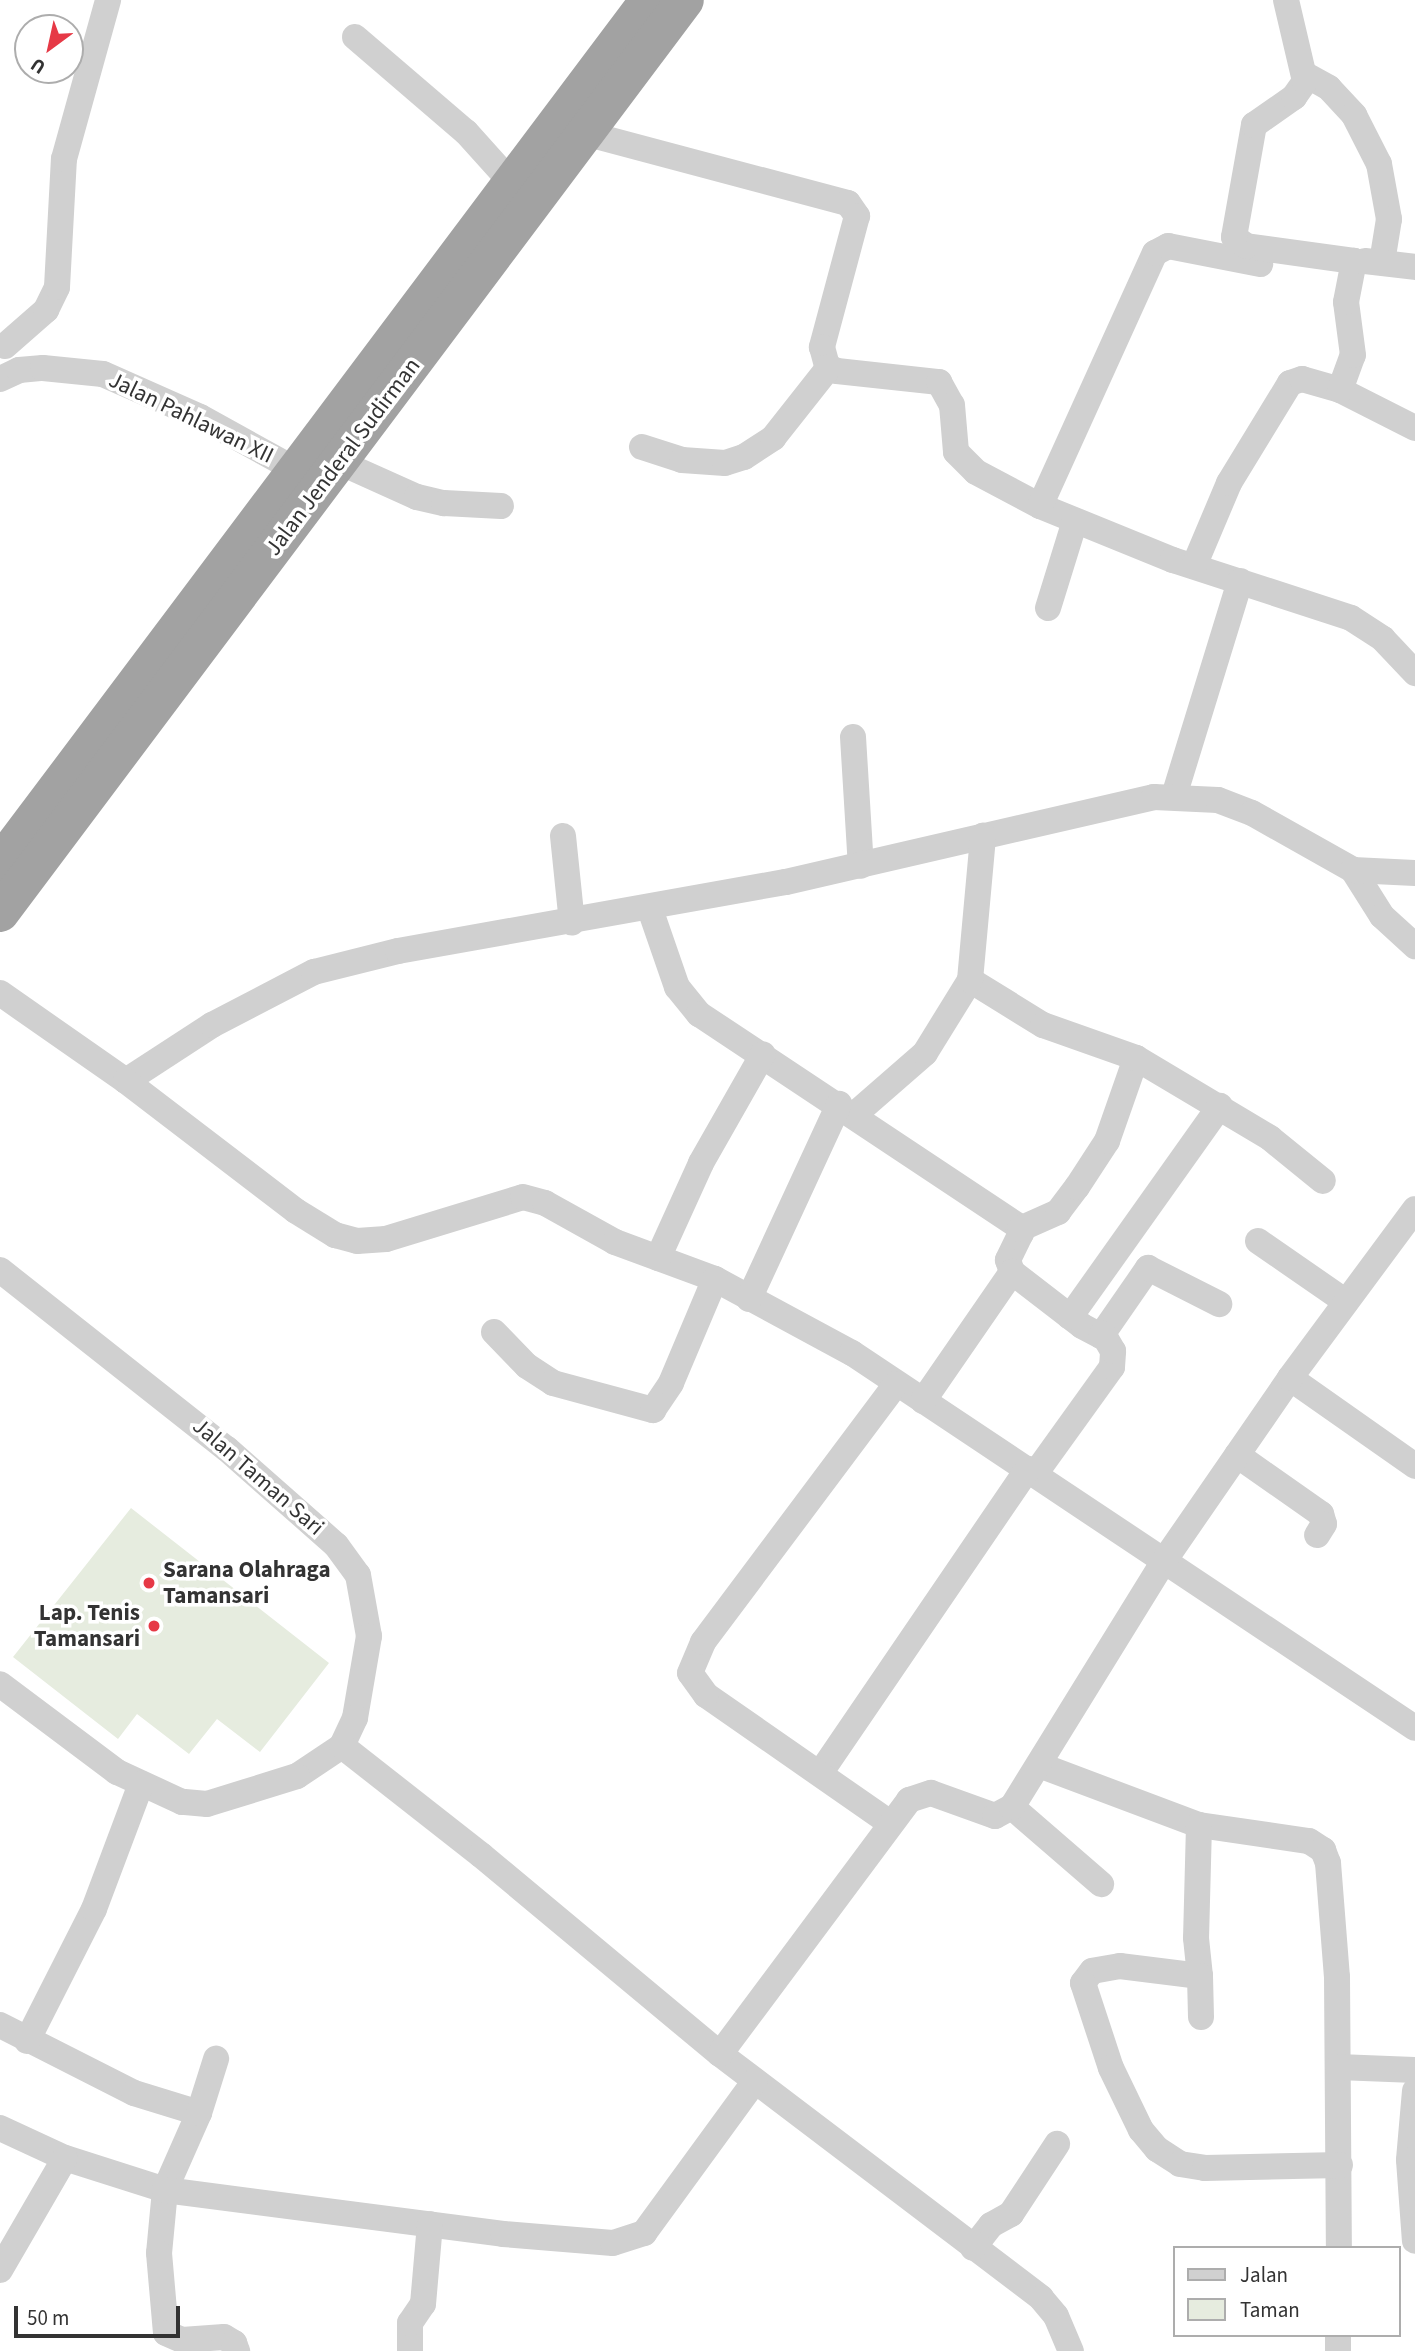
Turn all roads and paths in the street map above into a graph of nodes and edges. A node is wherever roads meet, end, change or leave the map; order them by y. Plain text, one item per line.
1 (108, 0) edge
2 (649, 0) edge
3 (685, 0) edge
4 (1286, 0) edge
5 (355, 37) dead end
6 (1306, 75) junction
7 (577, 113) junction
8 (512, 183) junction
9 (1236, 251) junction
10 (1354, 261) junction
11 (1382, 262) junction
12 (1415, 267) edge
13 (1288, 270) dead end
14 (2, 344) edge
15 (409, 345) junction
16 (829, 367) junction
17 (10, 375) edge
18 (1340, 390) junction
19 (1415, 428) edge
20 (642, 447) dead end
21 (338, 462) junction
22 (298, 471) junction
23 (500, 506) dead end
24 (1040, 506) junction
25 (1075, 521) junction
26 (1194, 566) junction
27 (1240, 581) junction
28 (1048, 608) dead end
29 (1415, 673) edge
30 (853, 737) dead end
31 (1174, 796) junction
32 (563, 836) dead end
33 (983, 836) junction
34 (0, 864) edge
35 (861, 866) junction
36 (1353, 870) junction
37 (1415, 873) edge
38 (650, 909) junction
39 (0, 913) edge
40 (572, 923) junction
41 (1415, 946) edge
42 (970, 980) junction
43 (0, 993) edge
44 (763, 1054) junction
45 (1136, 1058) junction
46 (126, 1081) junction
47 (1220, 1106) junction
48 (846, 1109) junction
49 (1323, 1181) dead end
50 (1415, 1209) edge
51 (1020, 1229) junction
52 (1258, 1241) dead end
53 (658, 1258) junction
54 (0, 1270) edge
55 (1012, 1272) junction
56 (715, 1279) junction
57 (749, 1299) junction
58 (1346, 1302) junction
59 (1219, 1304) dead end
60 (1070, 1317) junction
61 (494, 1332) dead end
62 (1103, 1334) junction
63 (1290, 1378) junction
64 (896, 1384) junction
65 (923, 1401) junction
66 (1237, 1455) junction
67 (1415, 1466) edge
68 (1032, 1472) junction
69 (1317, 1535) dead end
70 (1166, 1558) junction
71 (0, 1684) edge
72 (1415, 1727) edge
73 (342, 1746) junction
74 (1039, 1765) junction
75 (821, 1772) junction
76 (141, 1784) junction
77 (1012, 1807) junction
78 (890, 1823) junction
79 (1199, 1825) junction
80 (1101, 1884) dead end
81 (1200, 1976) junction
82 (1201, 2017) dead end
83 (0, 2025) edge
84 (27, 2042) junction
85 (720, 2054) junction
86 (216, 2059) dead end
87 (1338, 2067) junction
88 (1415, 2070) edge
89 (755, 2081) junction
90 (1415, 2091) edge
91 (199, 2113) junction
92 (0, 2128) edge
93 (1057, 2144) dead end
94 (65, 2158) junction
95 (1340, 2165) junction
96 (164, 2190) junction
97 (430, 2224) junction
98 (1415, 2241) edge
99 (1339, 2246) edge
100 (973, 2248) junction
101 (0, 2270) edge
102 (237, 2351) edge
103 (410, 2351) edge
104 (1071, 2351) edge

1 - 14 street
2 - 7 highway, Jalan Jenderal Sudirman
3 - 7 highway, Jalan Jenderal Sudirman
4 - 6 street
5 - 8 street
6 - 9 street
6 - 11 street
7 - 8 highway, Jalan Jenderal Sudirman
7 - 15 highway, Jalan Jenderal Sudirman
7 - 16 street
8 - 15 highway, Jalan Jenderal Sudirman
9 - 10 street
9 - 13 street
9 - 24 street
10 - 11 street
10 - 18 street
11 - 12 street
14 - 17 street
15 - 21 highway, Jalan Jenderal Sudirman
15 - 22 highway, Jalan Jenderal Sudirman
16 - 20 street
16 - 24 street
17 - 22 street, Jalan Pahlawan XII
18 - 19 street
18 - 26 street
21 - 23 street
21 - 39 highway, Jalan Jenderal Sudirman
22 - 34 highway, Jalan Jenderal Sudirman
24 - 25 street
25 - 26 street
25 - 28 street
26 - 27 street
27 - 29 street
27 - 31 street
30 - 35 street
31 - 33 street
31 - 36 street
32 - 40 street
33 - 35 street
33 - 42 street
35 - 38 street
36 - 37 street
36 - 41 street
38 - 40 street
38 - 44 street
40 - 46 street
42 - 45 street
42 - 48 street
43 - 46 street
44 - 48 street
44 - 53 street
45 - 47 street
45 - 51 street
46 - 53 street
47 - 49 street
47 - 60 street
48 - 51 street
48 - 57 street
50 - 58 street
51 - 55 street
52 - 58 street
53 - 56 street
54 - 73 street, Jalan Taman Sari
55 - 60 street
55 - 65 street
56 - 57 street
56 - 61 street
57 - 64 street
58 - 63 street
59 - 62 street
60 - 62 street
62 - 68 street
63 - 66 street
63 - 67 street
64 - 65 street
64 - 75 street
65 - 68 street
66 - 69 street
66 - 70 street
68 - 70 street
68 - 75 street
70 - 72 street
70 - 74 street
71 - 76 street
73 - 76 street
73 - 85 street
74 - 77 street
74 - 79 street
75 - 78 street
76 - 84 street
77 - 78 street
77 - 80 street
78 - 85 street
79 - 81 street
79 - 87 street
81 - 82 street
81 - 95 street
83 - 84 street
84 - 91 street
85 - 89 street
86 - 91 street
87 - 88 street
87 - 95 street
89 - 97 street
89 - 100 street
90 - 98 street
91 - 96 street
92 - 94 street
93 - 100 street
94 - 96 street
94 - 101 street
95 - 99 street
96 - 97 street
96 - 102 street
97 - 103 street
100 - 104 street

